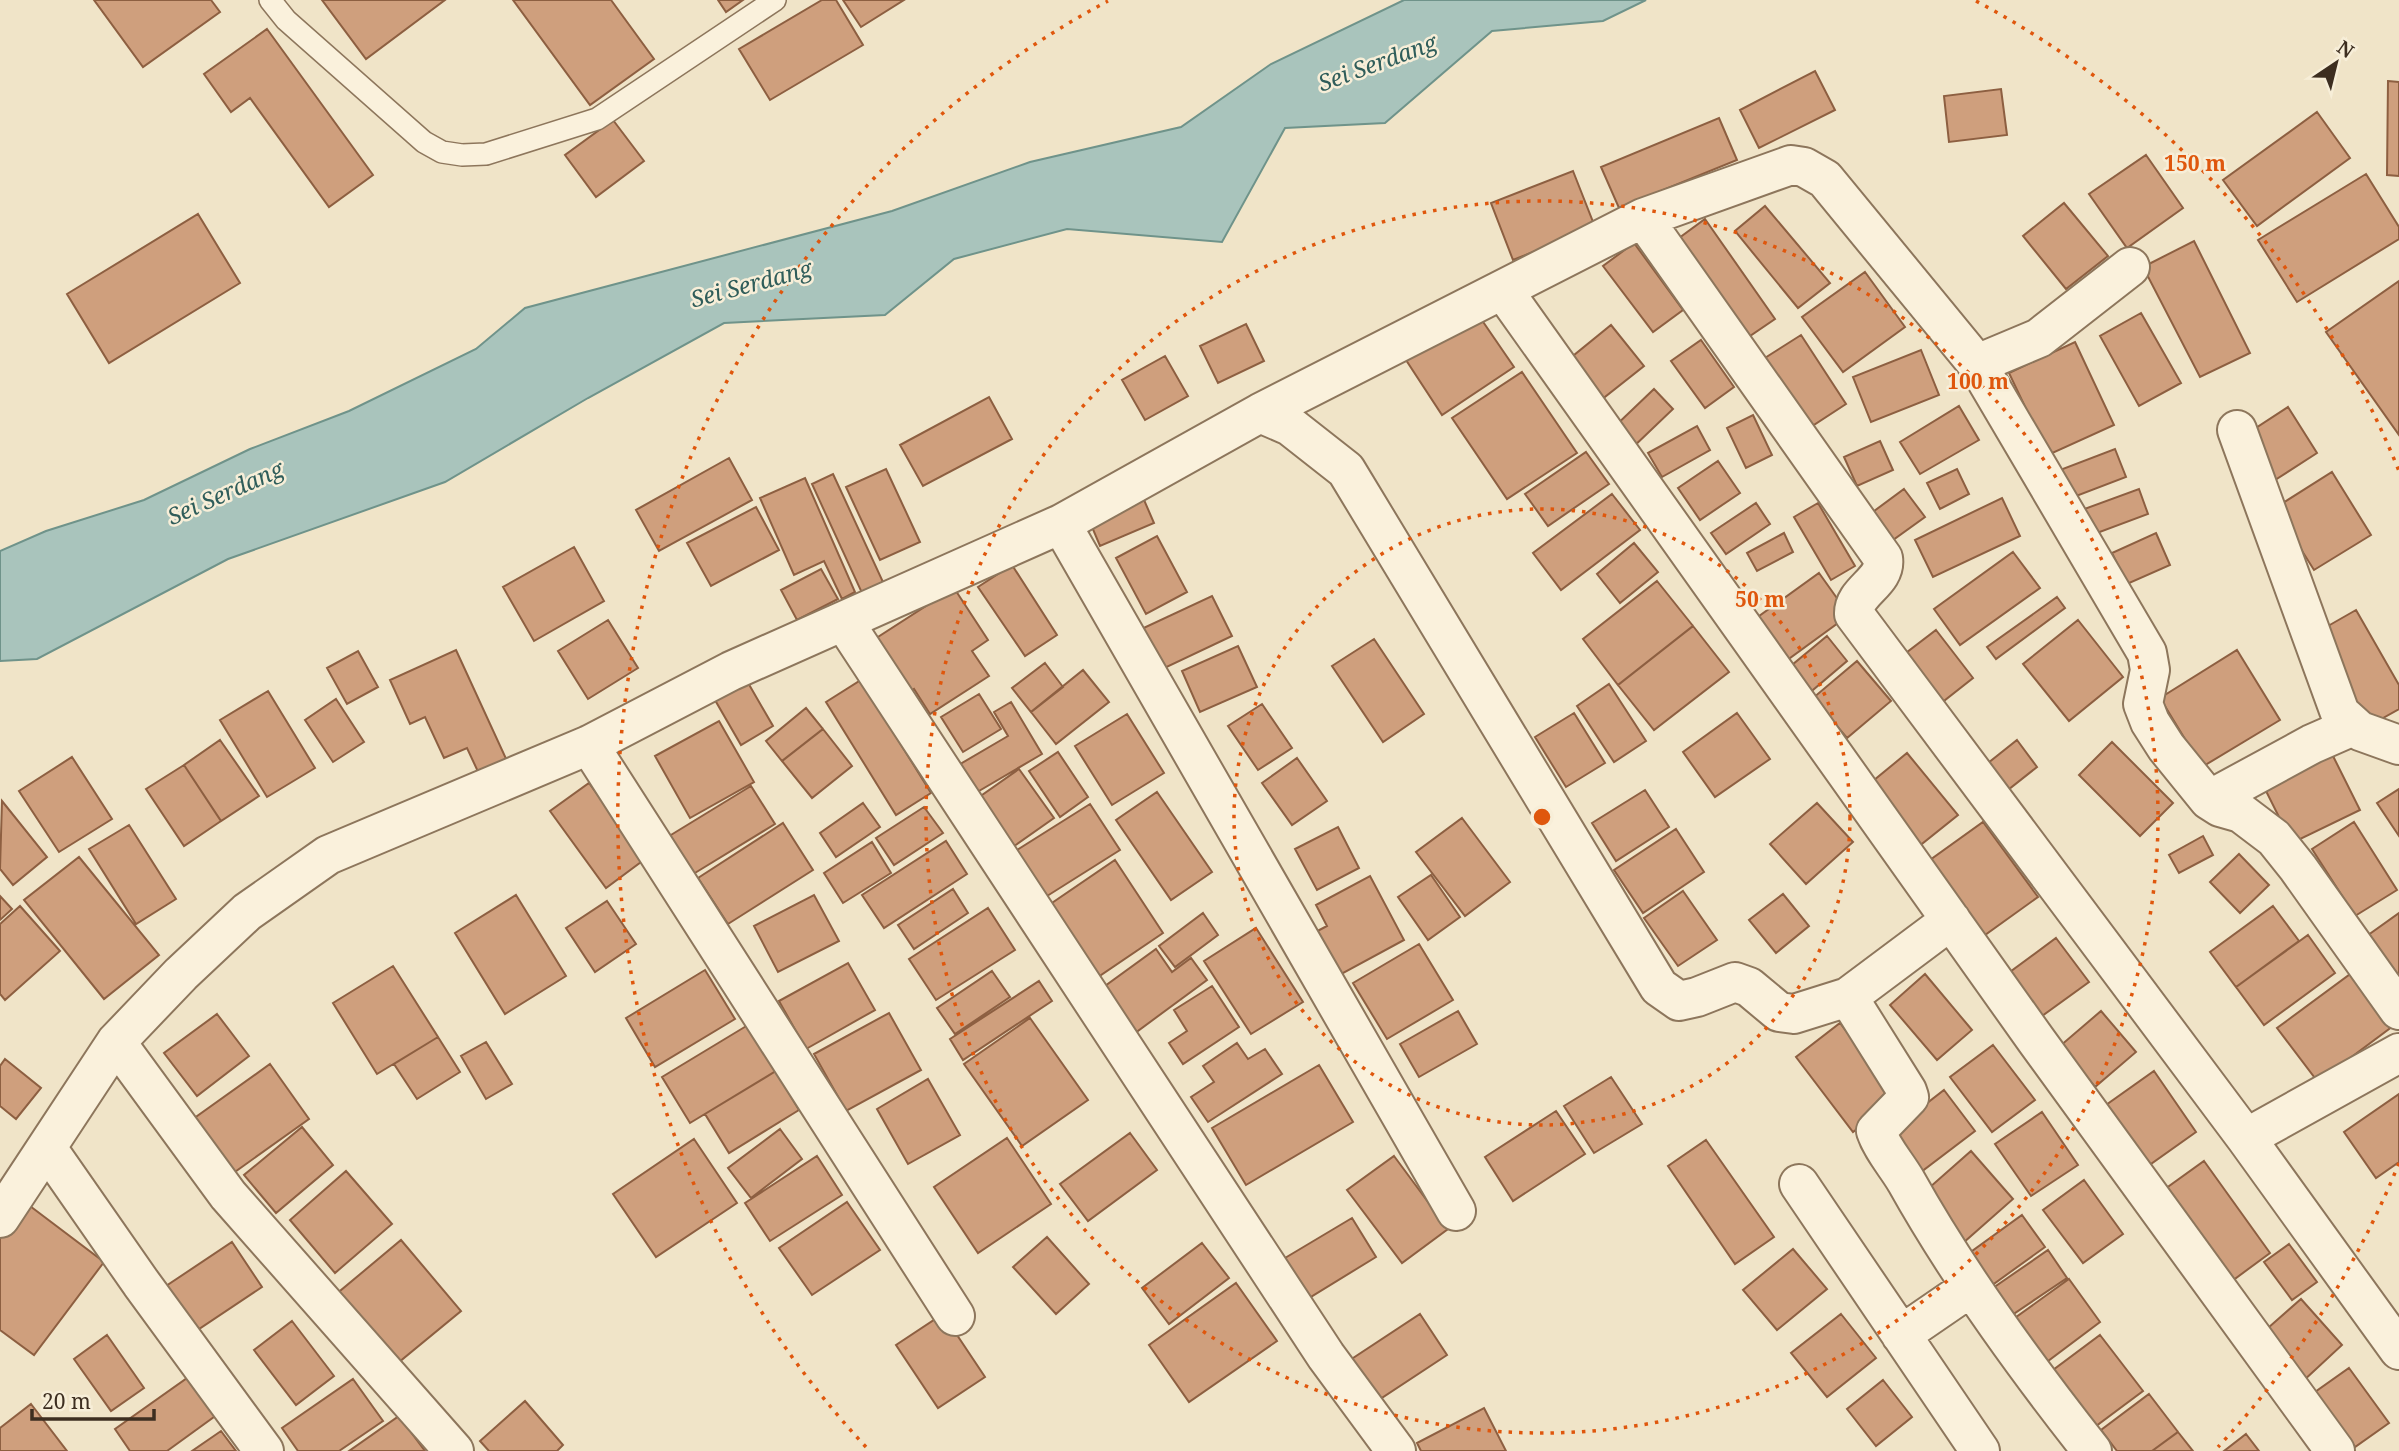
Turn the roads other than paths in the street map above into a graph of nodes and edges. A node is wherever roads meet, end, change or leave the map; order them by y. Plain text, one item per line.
1 (270, 0) edge
2 (775, 0) edge
3 (1643, 218) junction
4 (2130, 267) dead end
5 (1503, 290) junction
6 (1977, 364) junction
7 (1260, 413) junction
8 (2237, 430) dead end
9 (1061, 524) junction
10 (844, 622) junction
11 (2353, 726) junction
12 (589, 745) junction
13 (2399, 745) edge
14 (2209, 800) junction
15 (1951, 920) junction
16 (1847, 997) junction
17 (2399, 1010) edge
18 (117, 1042) junction
19 (2399, 1054) edge
20 (2246, 1138) junction
21 (47, 1148) junction
22 (1800, 1184) dead end
23 (1456, 1211) dead end
24 (0, 1218) edge
25 (1972, 1287) junction
26 (955, 1316) dead end
27 (1901, 1335) junction
28 (2399, 1350) edge
29 (264, 1451) edge
30 (454, 1451) edge
31 (1396, 1451) edge
32 (1980, 1451) edge
33 (2092, 1451) edge
34 (2335, 1451) edge

1 - 2 lane
3 - 5 street
3 - 6 street
3 - 20 street
4 - 6 street
5 - 7 street
5 - 15 street
6 - 14 street
7 - 9 street
7 - 16 street
8 - 11 street
9 - 10 street
9 - 23 street
10 - 12 street
10 - 31 street
11 - 13 street
11 - 14 street
12 - 18 street
12 - 26 street
14 - 17 street
15 - 16 street
15 - 34 street
16 - 25 street
18 - 21 street
18 - 30 street
19 - 20 street
20 - 28 street
21 - 24 street
21 - 29 street
22 - 27 street
25 - 27 street
25 - 33 street
27 - 32 street

